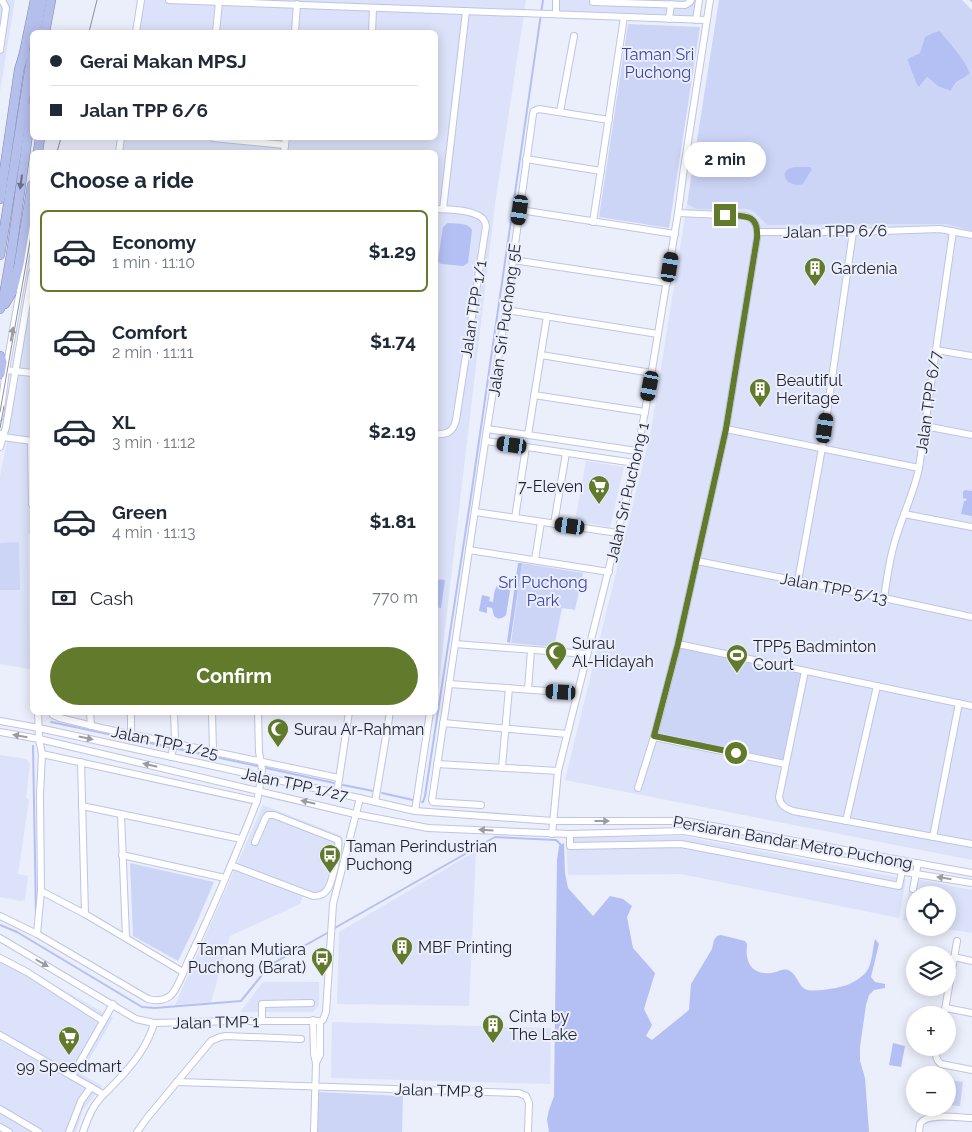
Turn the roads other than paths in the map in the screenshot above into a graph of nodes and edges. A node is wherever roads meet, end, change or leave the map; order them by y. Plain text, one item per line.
1 (2, 0) edge
2 (35, 0) edge
3 (42, 0) edge
4 (51, 0) edge
5 (141, 0) edge
6 (169, 0) edge
7 (556, 0) edge
8 (691, 0) edge
9 (699, 0) edge
10 (710, 0) edge
11 (218, 2) junction
12 (593, 2) dead end
13 (612, 2) junction
14 (297, 4) junction
15 (670, 4) junction
16 (373, 8) junction
17 (466, 11) junction
18 (554, 14) junction
19 (610, 16) junction
20 (624, 17) junction
21 (669, 19) junction
22 (696, 20) junction
23 (707, 20) junction
24 (31, 30) edge
25 (36, 30) edge
26 (45, 30) edge
27 (136, 30) edge
28 (216, 30) edge
29 (294, 30) edge
30 (372, 30) edge
31 (574, 36) dead end
32 (30, 38) edge
33 (0, 50) edge
34 (28, 53) edge
35 (560, 112) junction
36 (609, 120) junction
37 (30, 131) edge
38 (226, 140) edge
39 (285, 149) edge
40 (526, 159) junction
41 (601, 171) junction
42 (30, 197) edge
43 (0, 199) edge
44 (438, 209) edge
45 (444, 209) junction
46 (520, 210) junction
47 (678, 213) junction
48 (593, 222) junction
49 (953, 231) junction
50 (757, 232) junction
51 (853, 232) junction
52 (675, 234) junction
53 (972, 235) edge
54 (30, 243) edge
55 (0, 255) edge
56 (513, 260) junction
57 (667, 283) junction
58 (18, 305) junction
59 (30, 307) edge
60 (0, 310) edge
61 (506, 310) junction
62 (547, 316) junction
63 (658, 334) junction
64 (936, 350) junction
65 (541, 355) junction
66 (0, 356) edge
67 (972, 356) edge
68 (16, 371) junction
69 (3, 372) edge
70 (30, 373) edge
71 (652, 373) junction
72 (534, 395) junction
73 (645, 412) junction
74 (0, 417) edge
75 (925, 426) junction
76 (488, 429) junction
77 (726, 429) junction
78 (438, 434) edge
79 (1, 435) edge
80 (528, 435) junction
81 (972, 435) edge
82 (30, 441) edge
83 (486, 441) junction
84 (0, 447) edge
85 (526, 447) junction
86 (822, 448) junction
87 (637, 451) junction
88 (566, 453) junction
89 (635, 463) junction
90 (919, 468) junction
91 (475, 512) junction
92 (904, 514) junction
93 (515, 518) junction
94 (541, 522) junction
95 (554, 524) junction
96 (972, 527) edge
97 (618, 533) junction
98 (469, 550) junction
99 (535, 560) junction
100 (697, 561) junction
101 (609, 572) junction
102 (798, 581) junction
103 (884, 598) junction
104 (972, 617) edge
105 (455, 644) junction
106 (678, 644) junction
107 (532, 650) junction
108 (587, 654) junction
109 (805, 671) junction
110 (449, 684) junction
111 (877, 686) junction
112 (509, 688) junction
113 (528, 690) junction
114 (577, 693) junction
115 (959, 703) junction
116 (972, 706) edge
117 (38, 715) edge
118 (53, 715) edge
119 (90, 715) edge
120 (131, 715) edge
121 (174, 715) edge
122 (212, 715) edge
123 (258, 715) edge
124 (350, 715) edge
125 (390, 715) edge
126 (430, 715) edge
127 (0, 721) edge
128 (443, 724) junction
129 (91, 726) junction
130 (39, 728) junction
131 (505, 729) junction
132 (0, 732) edge
133 (567, 734) junction
134 (131, 735) junction
135 (654, 736) junction
136 (39, 740) junction
137 (174, 744) junction
138 (213, 752) junction
139 (42, 754) junction
140 (172, 757) junction
141 (260, 761) junction
142 (81, 762) junction
143 (437, 764) junction
144 (785, 764) junction
145 (502, 767) junction
146 (558, 771) junction
147 (261, 776) junction
148 (339, 778) junction
149 (638, 788) dead end
150 (259, 791) junction
151 (337, 793) junction
152 (360, 798) junction
153 (257, 801) junction
154 (375, 802) junction
155 (481, 805) dead end
156 (82, 806) junction
157 (415, 811) junction
158 (121, 814) junction
159 (355, 814) junction
160 (846, 820) junction
161 (553, 821) junction
162 (552, 834) junction
163 (570, 834) junction
164 (934, 837) junction
165 (241, 839) junction
166 (255, 842) dead end
167 (972, 844) edge
168 (122, 855) junction
169 (918, 864) junction
170 (230, 865) junction
171 (902, 871) junction
172 (972, 873) edge
173 (916, 874) junction
174 (225, 878) junction
175 (972, 883) edge
176 (913, 886) edge
177 (41, 891) junction
178 (85, 914) junction
179 (0, 916) edge
180 (37, 934) junction
181 (126, 937) junction
182 (0, 938) edge
183 (957, 941) dead end
184 (956, 946) edge
185 (956, 957) edge
186 (0, 958) edge
187 (972, 961) edge
188 (183, 972) junction
189 (311, 1003) dead end
190 (113, 1004) junction
191 (956, 1013) edge
192 (972, 1014) edge
193 (316, 1020) junction
194 (103, 1021) junction
195 (262, 1021) junction
196 (154, 1023) junction
197 (0, 1035) edge
198 (301, 1039) dead end
199 (936, 1056) edge
200 (972, 1070) edge
201 (72, 1076) junction
202 (176, 1082) junction
203 (315, 1086) junction
204 (91, 1087) junction
205 (103, 1094) junction
206 (0, 1109) edge
207 (972, 1118) edge
208 (141, 1130) edge
209 (39, 1132) edge
210 (69, 1132) edge
211 (83, 1132) edge
212 (314, 1132) edge
213 (528, 1132) edge
214 (919, 1132) edge

1 - 33 street
2 - 24 highway
3 - 25 highway
4 - 26 highway
5 - 27 street
6 - 11 street
7 - 18 street
8 - 15 street
9 - 22 street
10 - 23 street, Jalan Sri Puchong 1
11 - 14 street
11 - 28 street
12 - 13 street
13 - 15 street
13 - 19 street
14 - 16 street
14 - 29 street
15 - 21 street
16 - 17 street
16 - 30 street
17 - 18 street
17 - 45 street
18 - 19 street
19 - 20 street
20 - 21 street
20 - 36 street
21 - 22 street
22 - 23 street
23 - 47 street, Jalan Sri Puchong 1
31 - 35 street
32 - 34 highway
34 - 43 highway
34 - 55 highway
35 - 36 street
35 - 40 street, Jalan Sri Puchong 5E
36 - 41 street
37 -> 60 highway
38 - 39 street
40 - 41 street
40 - 46 street, Jalan Sri Puchong 5E
41 - 48 street
42 - 60 highway
44 - 45 street, Jalan TPP 1/1
45 - 78 street, Jalan TPP 1/1
46 - 48 street
46 - 56 street, Jalan Sri Puchong 5E
47 - 50 street
47 - 52 street, Jalan Sri Puchong 1
48 - 52 street
49 - 51 street, Jalan TPP 6/6
49 - 53 street, Jalan TPP 6/6
49 - 64 street, Jalan TPP 6/7
50 - 51 street, Jalan TPP 6/6
50 - 77 street
51 - 86 street
52 - 57 street, Jalan Sri Puchong 1
54 - 58 street
56 - 57 street
56 - 61 street, Jalan Sri Puchong 5E
57 - 63 street, Jalan Sri Puchong 1
58 - 59 street
69 -> 58 street
59 - 68 street
61 - 62 street
61 - 76 street, Jalan Sri Puchong 5E
62 - 63 street
62 - 65 street
63 - 71 street, Jalan Sri Puchong 1
64 - 67 street
64 - 75 street, Jalan TPP 6/7
65 - 71 street
65 - 72 street
66 - 69 highway
68 - 69 street
68 - 70 street
68 - 79 street
69 - 74 street
71 - 73 street, Jalan Sri Puchong 1
72 - 73 street
72 - 80 street
73 - 87 street, Jalan Sri Puchong 1
75 - 81 street
75 - 90 street, Jalan TPP 6/7
76 - 80 street
76 - 83 street, Jalan Sri Puchong 5E
77 - 86 street, Jalan TPP 6/7
77 - 100 street
79 - 82 street
79 - 84 street
80 - 87 street
83 - 85 street
83 - 91 street, Jalan Sri Puchong 5E
85 - 88 street
85 - 93 street
86 - 90 street, Jalan TPP 6/7
86 - 102 street
87 - 89 street, Jalan Sri Puchong 1
88 - 89 street
88 - 95 street
89 - 97 street, Jalan Sri Puchong 1
90 - 92 street
91 - 93 street
91 - 98 street, Jalan Sri Puchong 5E
92 - 96 street
92 - 103 street
93 - 94 street
94 - 95 street
94 - 99 street
95 - 97 street
97 - 101 street, Jalan Sri Puchong 1
98 - 99 street
98 - 105 street, Jalan Sri Puchong 5E
99 - 101 street
100 - 102 street, Jalan TPP 5/13
100 - 106 street
101 - 108 street, Jalan Sri Puchong 1
102 - 103 street, Jalan TPP 5/13
103 - 104 street, Jalan TPP 5/13
105 - 107 street
105 - 110 street, Jalan Sri Puchong 5E
106 - 109 street
106 - 135 street
107 - 108 street
107 - 113 street
108 - 114 street, Jalan Sri Puchong 1
109 - 111 street
109 - 144 street
110 - 112 street
110 - 128 street, Jalan Sri Puchong 5E
111 - 115 street
111 - 160 street
112 - 113 street
112 - 131 street
113 - 114 street
114 - 133 street, Jalan Sri Puchong 1
115 - 116 street
115 - 164 street
117 - 130 street
118 - 129 street, Jalan TPP 1/25
119 - 129 street
120 - 134 street
121 - 137 street
122 - 138 street
123 - 141 street
124 - 148 street
125 - 154 street
126 - 157 street
127 - 130 street, Jalan TPP 1/27
128 - 131 street
128 - 143 street, Jalan Sri Puchong 5E
129 - 134 street, Jalan TPP 1/25
130 - 136 street
130 -> 140 street, Jalan TPP 1/27
131 - 133 street
131 - 145 street
136 -> 132 street, Jalan TPP 1/27
133 - 146 street, Jalan Sri Puchong 1
134 - 137 street, Jalan TPP 1/25
135 - 144 street
135 - 149 street
136 - 139 street
150 -> 136 street, Jalan TPP 1/27
137 - 138 street, Jalan TPP 1/25
137 - 140 street
138 - 141 street, Jalan TPP 1/25
139 - 142 street, Jalan TPP 1/27
139 - 177 street
140 - 147 street, Jalan TPP 1/27
141 - 147 street
141 - 148 street, Jalan TPP 1/25
142 - 153 street, Jalan TPP 1/27
142 - 156 street
143 - 145 street
143 - 155 street, Jalan Sri Puchong 5E
144 - 160 street
145 - 146 street
146 - 161 street, Jalan Sri Puchong 1
147 - 150 street
147 - 151 street, Jalan TPP 1/27
148 - 151 street
150 - 153 street
159 -> 150 street, Jalan TPP 1/27
151 - 152 street, Jalan TPP 1/27
152 - 154 street, Jalan TPP 1/27
152 - 159 street
153 - 165 street
154 - 157 street, Jalan TPP 1/27
156 - 158 street
156 - 178 street
157 - 161 street, Jalan TPP 1/27
158 - 165 street
158 - 168 street
162 -> 159 street, Jalan TPP 1/27
159 - 193 street
160 - 164 street
161 - 162 street, Jalan Sri Puchong 1
161 -> 169 street, Persiaran Bandar Metro Puchong
162 - 163 street, Persiaran Bandar Metro Puchong
163 - 171 street, Persiaran Bandar Metro Puchong
163 - 171 street
164 - 167 street
165 - 170 street
166 - 170 street
168 - 174 street
168 - 181 street
169 - 172 street, Persiaran Bandar Metro Puchong
169 - 173 street
170 - 174 street
171 - 173 street, Persiaran Bandar Metro Puchong
175 -> 173 street, Persiaran Bandar Metro Puchong
173 - 176 street
174 - 188 street
177 - 178 street
177 - 180 street
178 - 181 street
179 - 180 street
180 - 188 street
181 - 188 street
182 -> 190 street
183 - 184 street
185 - 187 street
186 - 194 street
189 - 195 street
190 - 194 street
190 - 196 street
191 - 192 street
193 - 195 street, Jalan TMP 1
193 - 203 street
194 - 201 street
195 - 196 street, Jalan TMP 1
196 - 205 street, Jalan TMP 1
197 - 201 street
198 - 202 street
199 - 200 street
201 - 204 street
202 - 203 street, Jalan TMP 8
202 - 208 street
203 - 212 street
203 - 213 street, Jalan TMP 8
204 - 205 street
204 - 210 street
205 - 211 street, Jalan TMP 1
206 - 209 street
207 - 214 street

